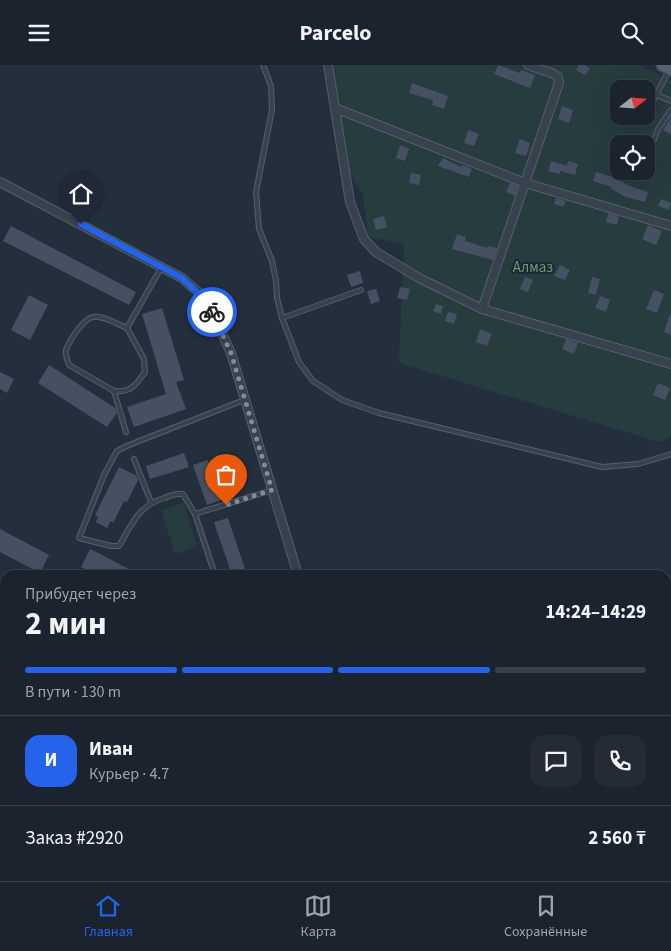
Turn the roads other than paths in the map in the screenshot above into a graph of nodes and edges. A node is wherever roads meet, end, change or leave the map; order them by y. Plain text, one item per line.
1 (263, 65) edge
2 (328, 65) edge
3 (528, 65) edge
4 (668, 67) edge
5 (657, 95) junction
6 (655, 99) edge
7 (671, 101) edge
8 (335, 108) junction
9 (671, 110) edge
10 (655, 136) edge
11 (0, 182) edge
12 (525, 183) junction
13 (671, 227) edge
14 (161, 267) junction
15 (361, 290) dead end
16 (482, 309) junction
17 (282, 318) junction
18 (127, 328) junction
19 (671, 364) edge
20 (114, 391) junction
21 (245, 400) junction
22 (126, 432) dead end
23 (671, 454) edge
24 (134, 459) dead end
25 (272, 490) junction
26 (151, 502) junction
27 (195, 514) junction
28 (213, 570) edge
29 (296, 570) edge

1 - 17 lane
2 - 8 street
3 - 12 street
4 - 5 lane
5 - 6 lane
5 - 7 lane
8 - 12 street
8 - 16 street
9 - 10 lane
11 - 14 street
12 - 13 street
12 - 16 street
14 - 18 lane
14 - 21 street
15 - 17 lane
16 - 19 street
17 - 23 lane
18 - 20 lane
18 - 20 lane
20 - 22 lane
21 - 25 street
21 - 26 lane
24 - 26 lane
25 - 27 lane
25 - 29 street
26 - 27 lane
27 - 28 lane

